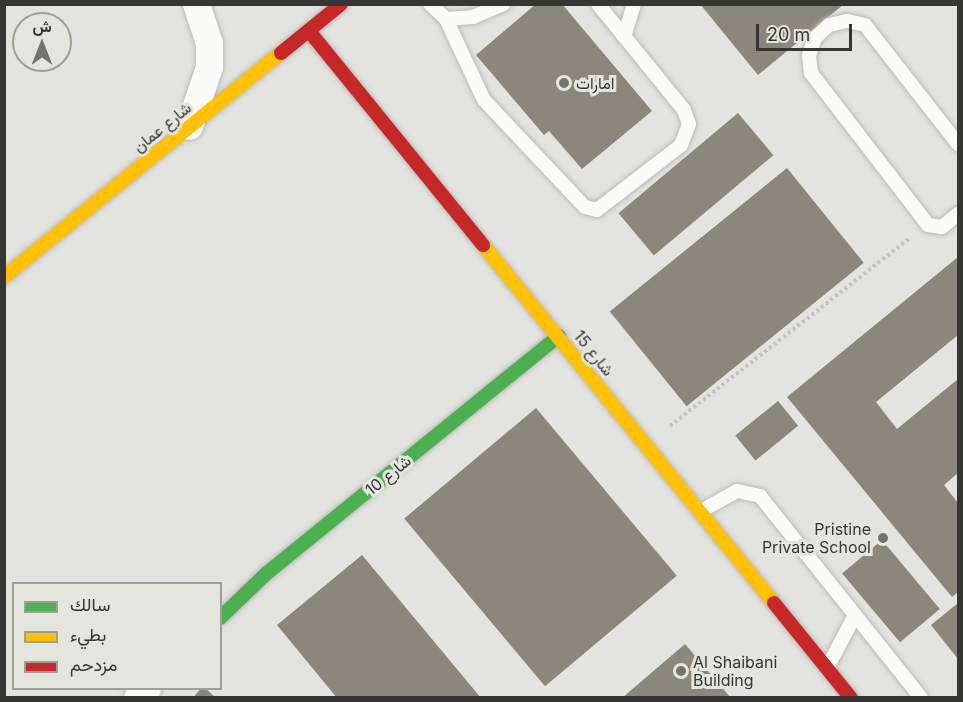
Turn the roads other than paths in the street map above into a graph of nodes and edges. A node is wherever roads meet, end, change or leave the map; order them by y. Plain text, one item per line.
1 (196, 4) edge
2 (341, 4) edge
3 (430, 4) edge
4 (503, 4) edge
5 (598, 4) edge
6 (634, 4) edge
7 (446, 19) junction
8 (309, 31) junction
9 (624, 36) junction
10 (188, 128) junction
11 (958, 144) edge
12 (958, 214) edge
13 (4, 277) edge
14 (560, 336) junction
15 (701, 512) junction
16 (222, 616) edge
17 (854, 617) junction
18 (827, 668) junction
19 (851, 698) edge
20 (921, 698) edge

1 - 10 street
2 - 8 street, شارع عمان
3 - 7 lane
4 - 7 lane
5 - 9 lane
6 - 9 lane
7 - 9 lane
8 - 10 street, شارع عمان
8 - 14 street, شارع 15
10 - 13 street, شارع عمان
11 - 12 lane
14 - 15 street, شارع 15
14 - 16 street, شارع 10
15 - 17 lane
15 - 18 street, شارع 15
17 - 18 lane
17 - 20 lane
18 - 19 street, شارع 15

